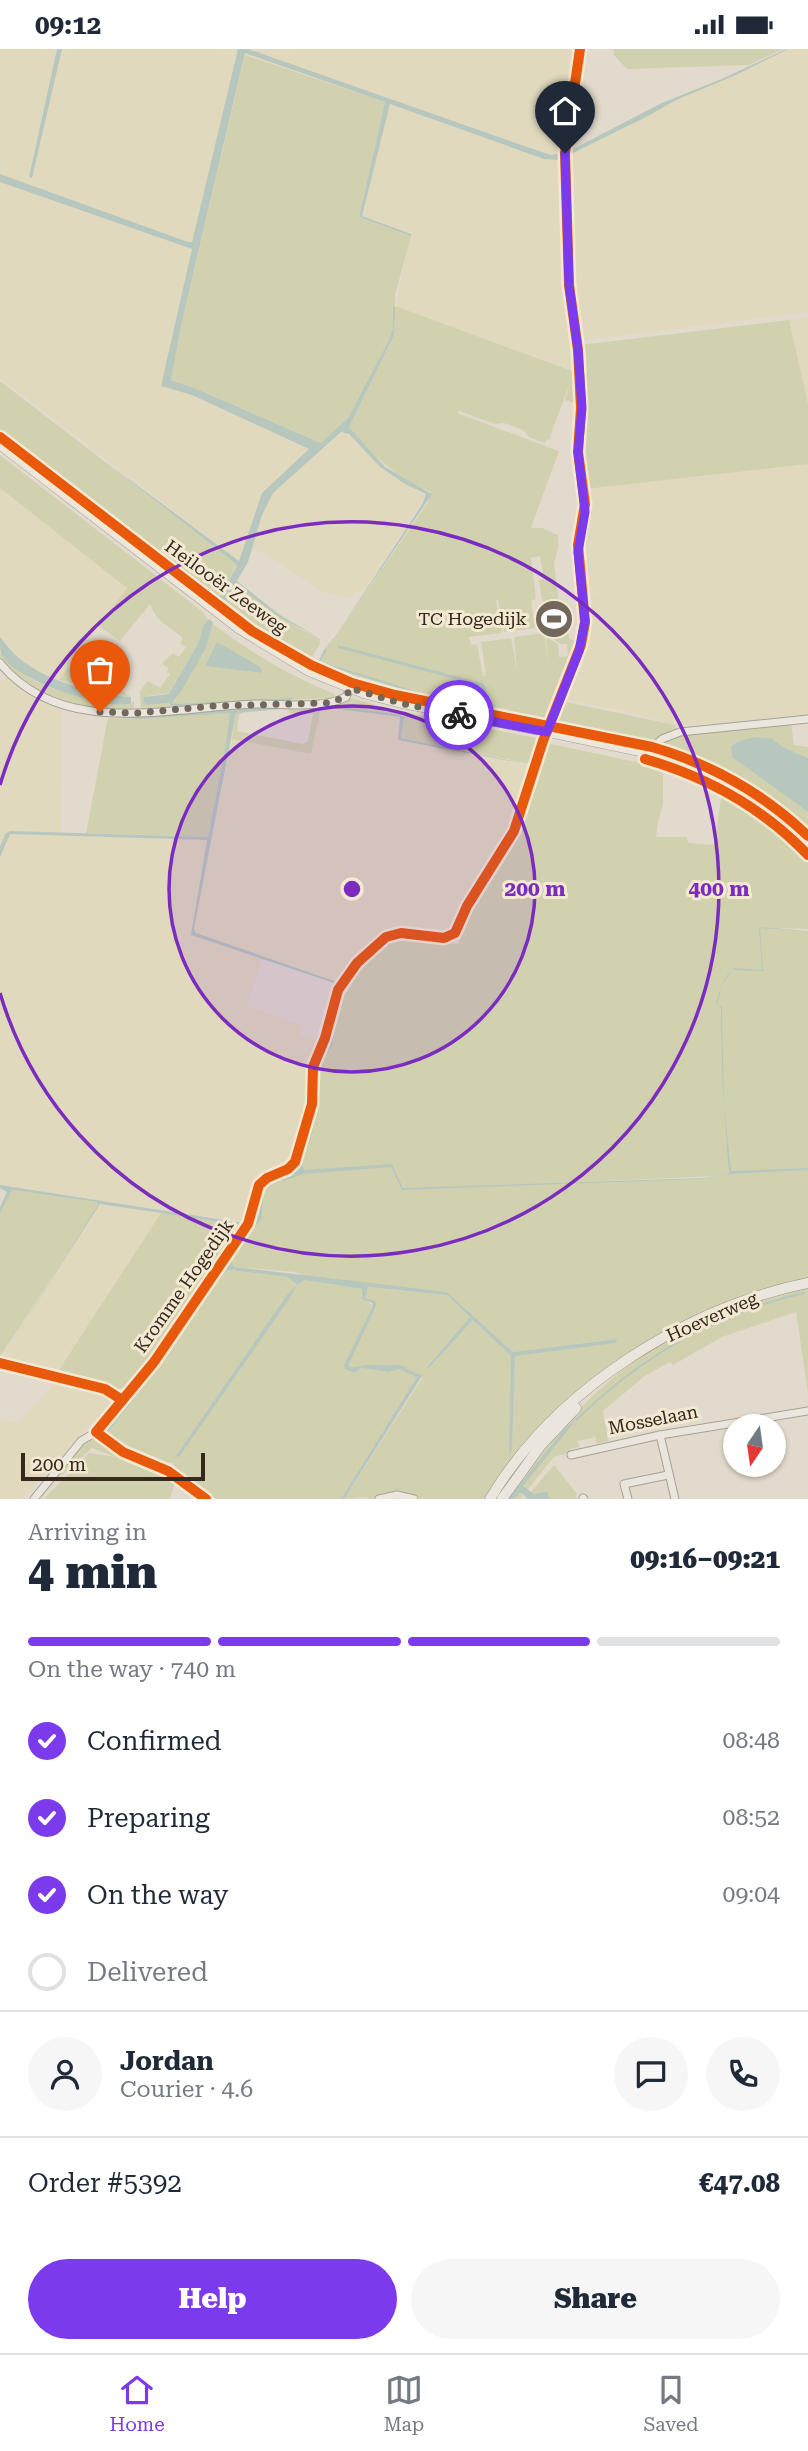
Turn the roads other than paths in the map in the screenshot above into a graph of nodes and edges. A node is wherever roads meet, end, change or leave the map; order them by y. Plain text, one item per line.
1 (580, 49) edge
2 (0, 445) edge
3 (0, 663) edge
4 (350, 688) junction
5 (808, 719) edge
6 (547, 732) junction
7 (647, 753) junction
8 (808, 845) edge
9 (808, 1283) edge
10 (0, 1363) edge
11 (622, 1364) junction
12 (122, 1400) junction
13 (808, 1411) edge
14 (96, 1432) junction
15 (660, 1435) junction
16 (571, 1455) dead end
17 (668, 1475) junction
18 (34, 1499) edge
19 (206, 1499) edge
20 (379, 1499) edge
21 (415, 1499) edge
22 (490, 1499) edge
23 (502, 1499) edge
24 (628, 1499) edge
25 (675, 1499) edge

1 - 6 street
2 - 4 street, Heilooër Zeeweg
3 - 4 street
4 - 6 street, Heilooër Zeeweg
5 - 7 street
6 - 7 street, Heilooër Zeeweg
6 - 12 street, Kromme Hogedijk
7 - 8 street, Heilooër Zeeweg
9 - 11 main road, Hoeverweg
10 - 12 street
11 - 22 main road, Hoeverweg
11 - 23 main road, Hoeverweg
12 - 14 street
13 - 15 street, Mosselaan
14 - 18 street
14 - 19 street
15 - 16 street, Mosselaan
15 - 17 street
17 - 24 street
17 - 25 street
20 - 21 street

